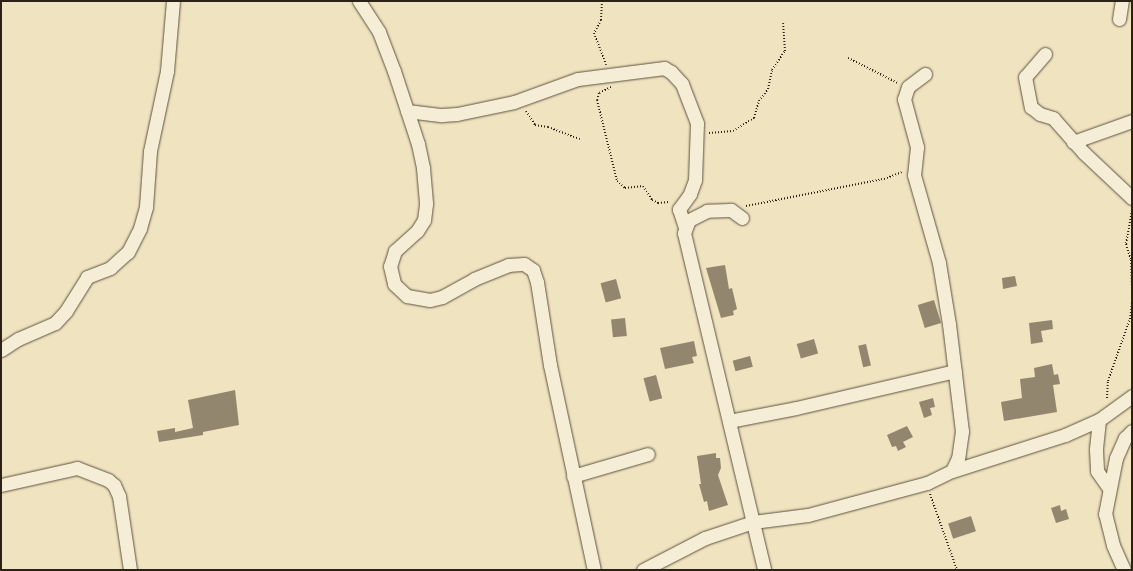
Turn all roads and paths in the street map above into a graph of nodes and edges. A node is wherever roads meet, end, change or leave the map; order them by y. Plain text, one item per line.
1 (173, 1) edge
2 (359, 1) edge
3 (602, 1) edge
4 (1122, 1) edge
5 (1119, 19) dead end
6 (783, 23) dead end
7 (1045, 54) dead end
8 (848, 58) dead end
9 (925, 74) dead end
10 (611, 75) junction
11 (908, 87) junction
12 (514, 102) junction
13 (406, 111) junction
14 (1132, 120) edge
15 (698, 133) junction
16 (580, 139) dead end
17 (1073, 142) junction
18 (916, 167) junction
19 (1132, 198) edge
20 (679, 206) junction
21 (731, 210) junction
22 (1132, 210) edge
23 (742, 218) dead end
24 (685, 227) junction
25 (1132, 297) edge
26 (1132, 302) edge
27 (1, 350) edge
28 (955, 372) junction
29 (1132, 396) edge
30 (1103, 416) junction
31 (729, 420) junction
32 (1132, 431) edge
33 (648, 454) dead end
34 (952, 472) junction
35 (573, 476) junction
36 (927, 483) junction
37 (1, 486) edge
38 (1109, 488) junction
39 (753, 522) junction
40 (130, 570) edge
41 (594, 570) edge
42 (643, 570) edge
43 (764, 570) edge
44 (957, 570) edge
45 (1124, 570) edge

1 - 27 street
2 - 13 street
3 - 10 path
4 - 5 street
6 - 15 path
7 - 17 street
8 - 11 path
9 - 11 street
10 - 12 street
10 - 15 street
10 - 20 path
11 - 18 street
12 - 13 street
12 - 16 path
13 - 35 street
14 - 17 street
15 - 20 street
17 - 19 street
18 - 21 path
18 - 28 street
20 - 24 street
21 - 23 street
21 - 24 street
22 - 25 path
24 - 31 street
26 - 30 path
28 - 31 street
28 - 34 street
29 - 30 street
30 - 34 street
30 - 38 street
31 - 39 street
32 - 38 street
33 - 35 street
34 - 36 street
35 - 41 street
36 - 39 street
36 - 44 path
37 - 40 street
38 - 45 street
39 - 42 street
39 - 43 street

